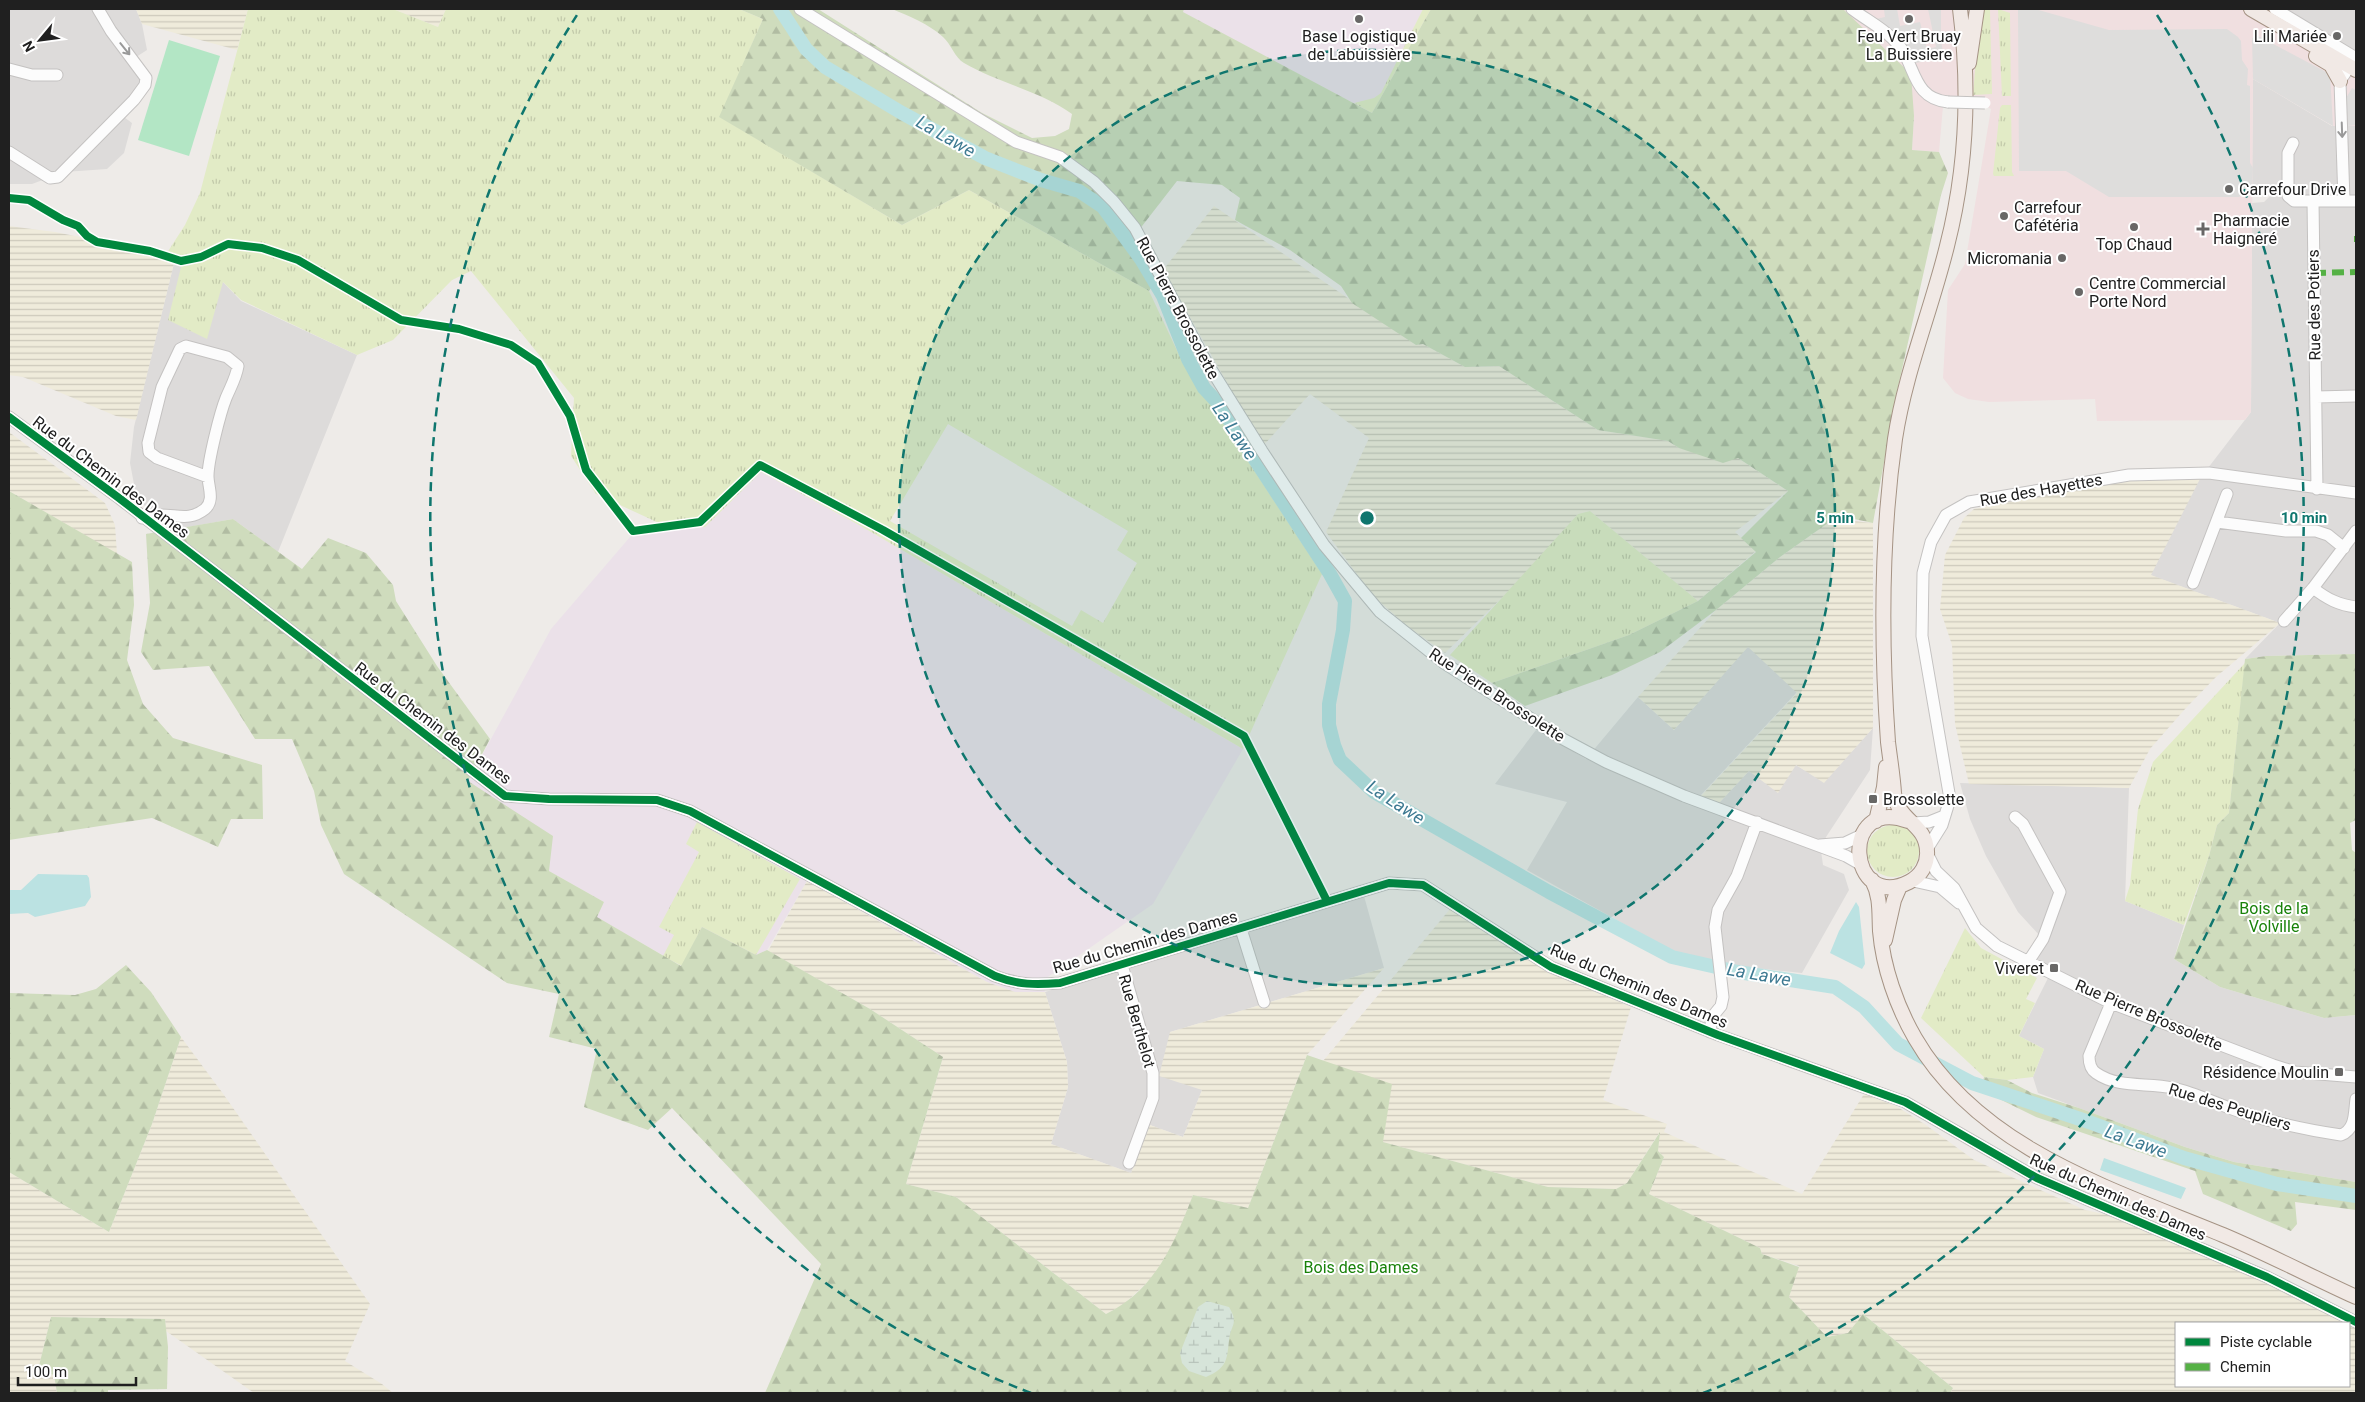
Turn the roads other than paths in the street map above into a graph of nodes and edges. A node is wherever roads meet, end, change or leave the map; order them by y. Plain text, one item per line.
1 (98, 9) edge
2 (800, 9) edge
3 (1852, 9) edge
4 (1960, 9) edge
5 (1977, 9) edge
6 (2251, 9) edge
7 (2274, 9) edge
8 (2287, 30) junction
9 (2355, 64) edge
10 (9, 69) edge
11 (1966, 73) junction
12 (57, 75) dead end
13 (2340, 81) junction
14 (1985, 103) dead end
15 (2293, 143) dead end
16 (9, 152) edge
17 (2313, 201) junction
18 (2344, 201) junction
19 (2356, 201) edge
20 (2356, 396) edge
21 (2316, 397) junction
22 (9, 417) edge
23 (208, 477) junction
24 (2317, 489) junction
25 (2356, 493) edge
26 (2227, 494) dead end
27 (142, 518) junction
28 (2217, 522) junction
29 (2356, 531) edge
30 (2344, 548) junction
31 (2193, 583) dead end
32 (2313, 588) junction
33 (2356, 607) edge
34 (2284, 621) dead end
35 (1888, 744) junction
36 (1944, 816) junction
37 (2014, 817) dead end
38 (1876, 821) junction
39 (1757, 822) junction
40 (1911, 822) junction
41 (1862, 834) junction
42 (1818, 845) junction
43 (1928, 852) junction
44 (1860, 864) junction
45 (1872, 880) junction
46 (1906, 883) junction
47 (1964, 907) junction
48 (1241, 929) junction
49 (1884, 943) junction
50 (2028, 962) junction
51 (1122, 965) junction
52 (1264, 1002) dead end
53 (2111, 1003) junction
54 (1710, 1032) junction
55 (2356, 1077) edge
56 (2356, 1099) edge
57 (2352, 1133) edge
58 (1129, 1163) dead end
59 (2356, 1297) edge
60 (2356, 1322) edge

1 -> 16 street
2 - 39 street, Rue Pierre Brossolette
3 - 14 street, bridge
4 - 11 main road
5 - 11 main road
6 - 8 main road
7 - 9 street
8 - 9 main road
8 - 13 main road
9 - 13 street
10 - 12 street
11 - 35 main road
13 -> 18 street
15 - 17 street
17 - 18 street
17 - 21 street, Rue des Potiers
18 - 19 street
20 - 21 street
21 - 24 street, Rue des Potiers
22 - 27 street, Rue du Chemin des Dames
23 - 23 street
23 - 27 street
24 - 25 street, Rue des Hayettes
24 - 36 street, Rue des Hayettes
26 - 28 street
27 - 51 street, Rue du Chemin des Dames
28 - 30 street
28 - 31 street
29 - 30 street
30 - 32 street
32 - 33 street
32 - 34 street
35 - 38 main road
35 - 40 main road
36 - 40 street
36 - 43 street, Rue des Hayettes
37 - 50 street
38 - 40 main road
38 - 41 main road
39 - 42 street, Rue Pierre Brossolette
39 - 54 street
40 - 43 main road
41 - 42 street, Rue Pierre Brossolette
41 - 44 main road
42 - 44 street, Rue Pierre Brossolette
43 - 46 main road
43 - 47 street, Rue Pierre Brossolette
44 - 45 main road
45 - 46 main road
45 - 49 main road
46 - 47 street, Rue Pierre Brossolette
46 - 49 main road
47 - 50 street, Rue Pierre Brossolette
48 - 51 street, Rue du Chemin des Dames
48 - 52 street
48 - 54 street, Rue du Chemin des Dames
49 - 59 main road
50 - 53 street, Rue Pierre Brossolette
51 - 58 street, Rue Berthelot
53 - 55 street, Rue Pierre Brossolette
53 - 57 street, Rue des Peupliers
54 - 60 street, Rue du Chemin des Dames
56 - 57 street, Rue des Peupliers

